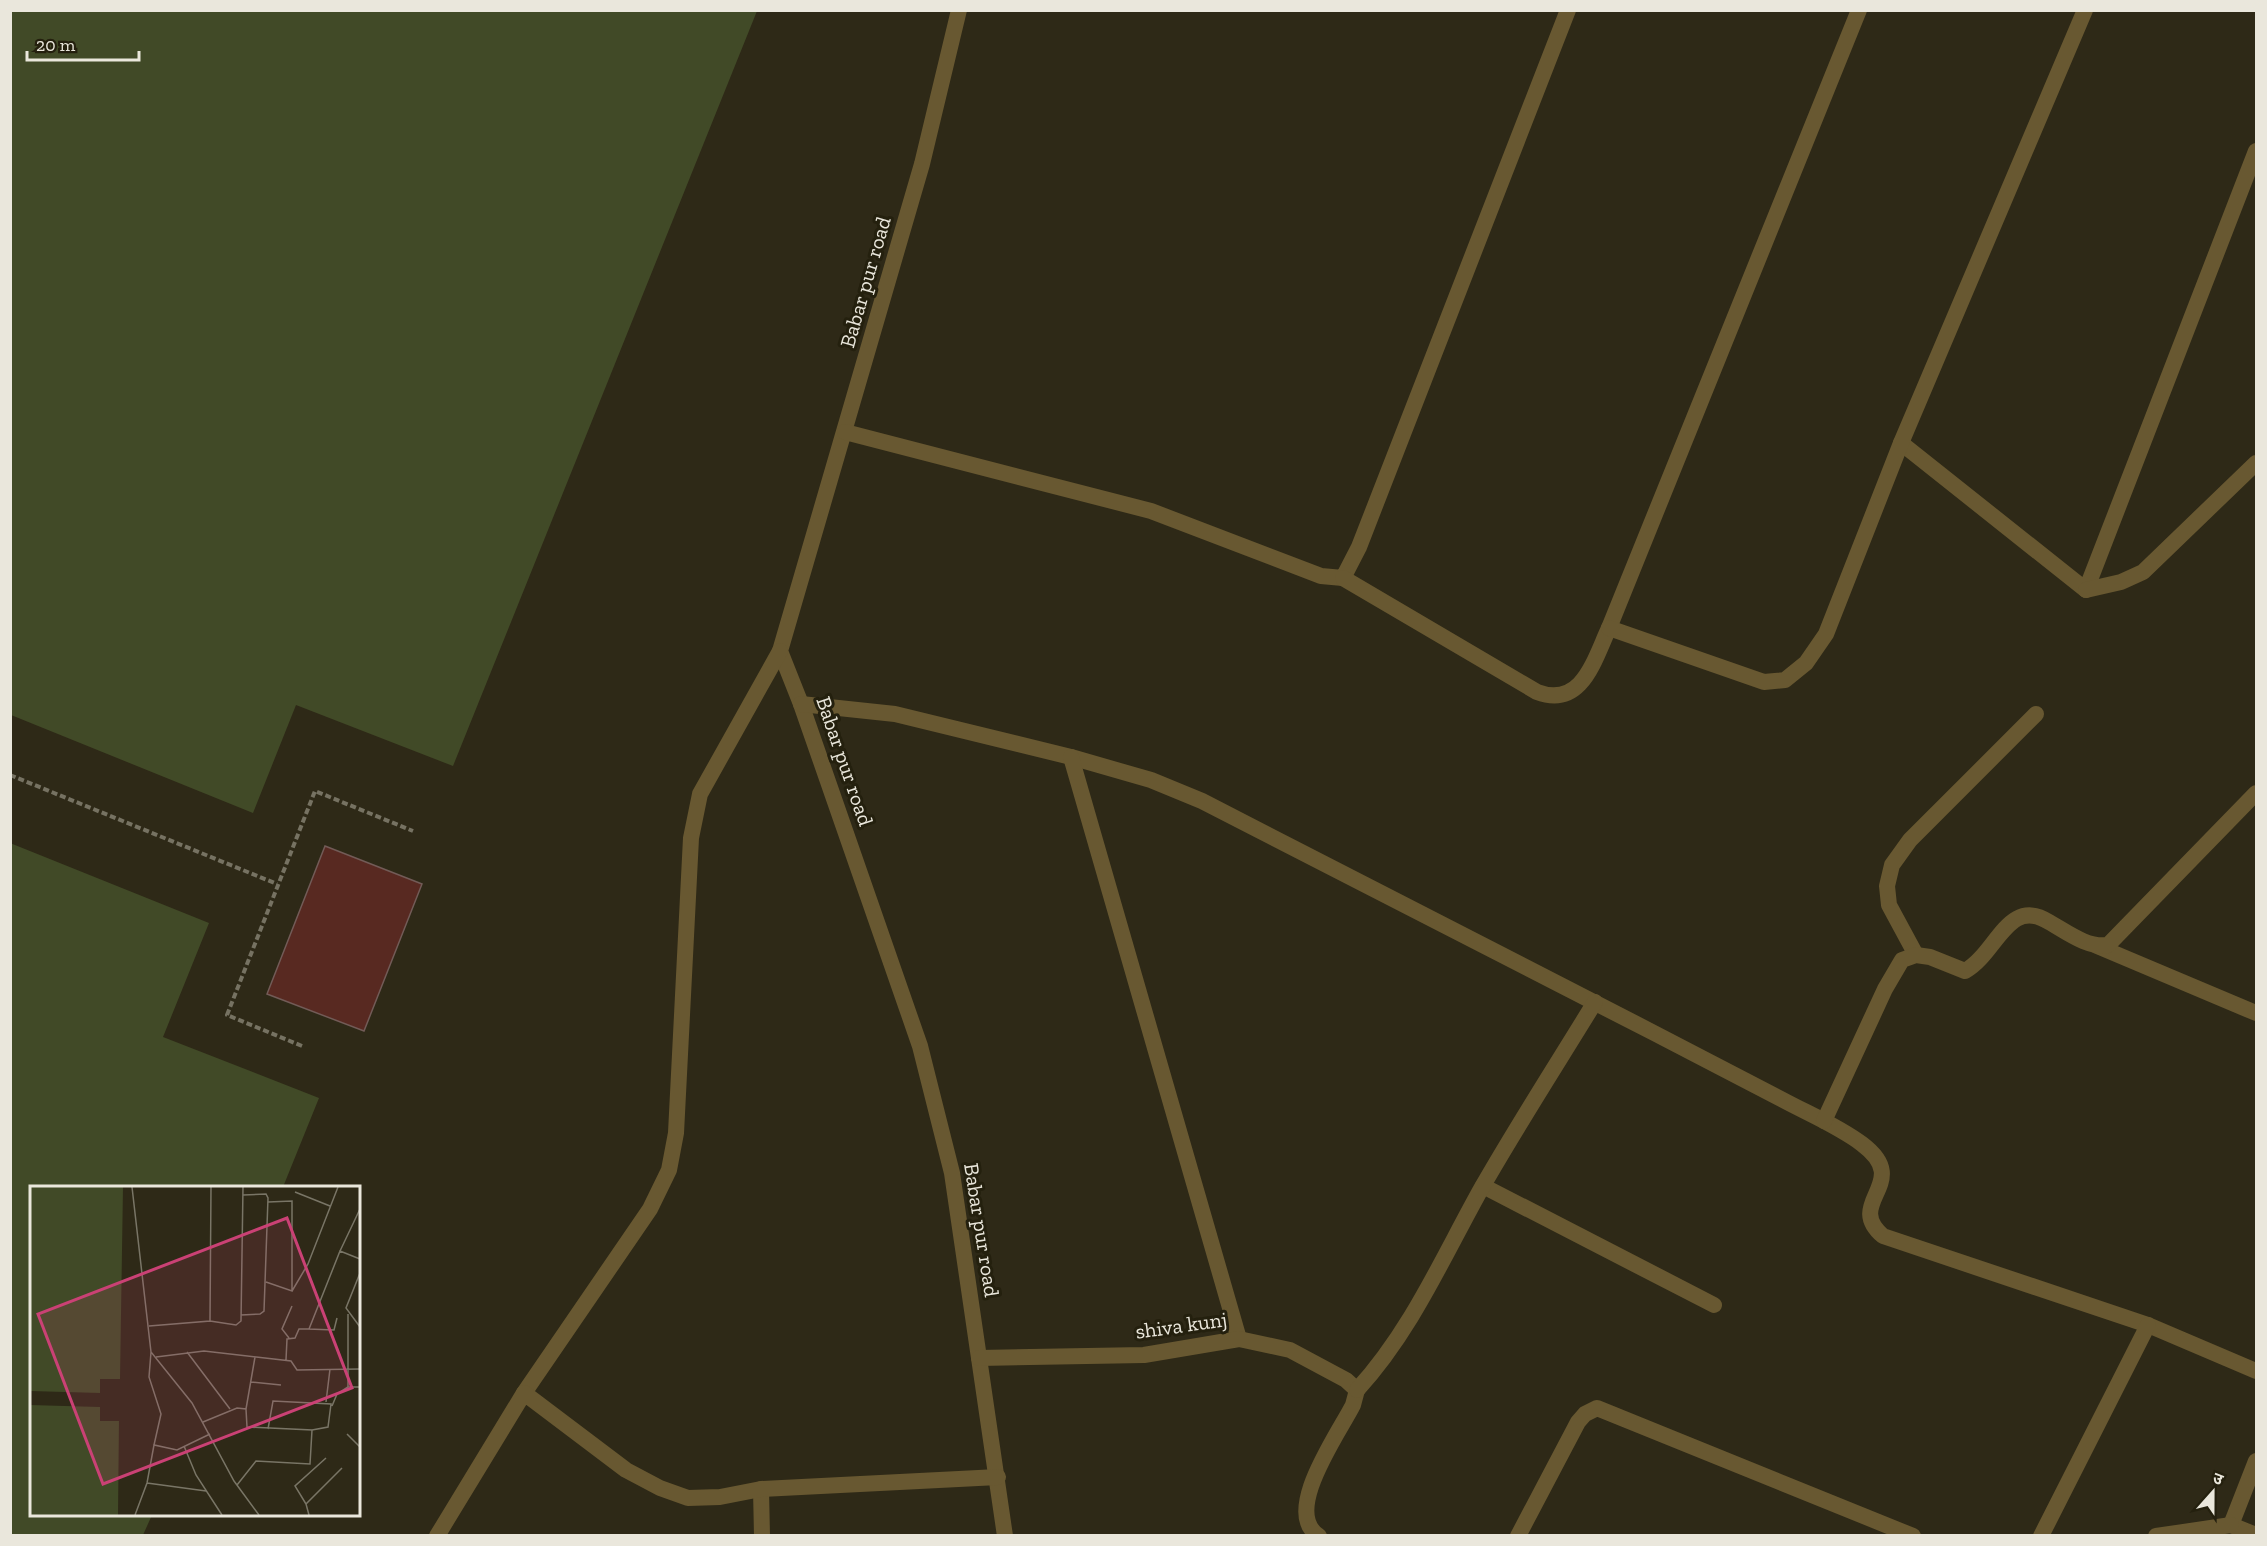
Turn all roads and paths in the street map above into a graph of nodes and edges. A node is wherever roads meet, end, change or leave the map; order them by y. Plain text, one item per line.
1 (959, 10) edge
2 (1568, 10) edge
3 (1859, 10) edge
4 (2085, 10) edge
5 (2256, 151) edge
6 (844, 432) junction
7 (1901, 442) junction
8 (2256, 463) edge
9 (1342, 578) junction
10 (2086, 590) junction
11 (1609, 627) junction
12 (780, 651) junction
13 (801, 704) junction
14 (2036, 714) dead end
15 (1071, 757) junction
16 (10, 775) edge
17 (2256, 793) edge
18 (413, 831) dead end
19 (277, 884) junction
20 (2097, 946) junction
21 (1916, 955) junction
22 (1595, 1002) junction
23 (2256, 1013) edge
24 (302, 1046) dead end
25 (1824, 1122) junction
26 (1483, 1186) junction
27 (1714, 1305) dead end
28 (2148, 1325) junction
29 (1239, 1339) junction
30 (979, 1358) junction
31 (2256, 1371) edge
32 (1357, 1390) junction
33 (524, 1394) junction
34 (2256, 1461) edge
35 (998, 1477) junction
36 (762, 1489) junction
37 (2231, 1525) junction
38 (2256, 1535) edge
39 (437, 1536) edge
40 (762, 1536) edge
41 (1005, 1536) edge
42 (1319, 1536) edge
43 (1518, 1536) edge
44 (1913, 1536) edge
45 (2041, 1536) edge
46 (2156, 1536) edge

1 - 6 street, Babar pur road
2 - 9 street
3 - 11 street
4 - 7 street
5 - 10 street
6 - 9 street
6 - 12 street, Babar pur road
7 - 10 street
7 - 11 street
8 - 10 street
9 - 11 street
12 - 13 street, Babar pur road
12 - 33 street
13 - 15 street
13 - 30 street, Babar pur road
14 - 21 street
15 - 22 street
15 - 29 street
16 - 19 path
17 - 20 street
18 - 19 path
19 - 24 path
20 - 21 street
20 - 23 street
21 - 25 street
22 - 25 street
22 - 26 street
25 - 28 street
26 - 27 street
26 - 32 street
28 - 31 street
28 - 45 street
29 - 30 street, shiva kunj
29 - 32 street, shiva kunj
30 - 35 street, Babar pur road
32 - 42 street
33 - 36 street
33 - 39 street
34 - 37 street
35 - 36 street
35 - 41 street, Babar pur road
36 - 40 street
37 - 38 street
37 - 46 street
43 - 44 street

